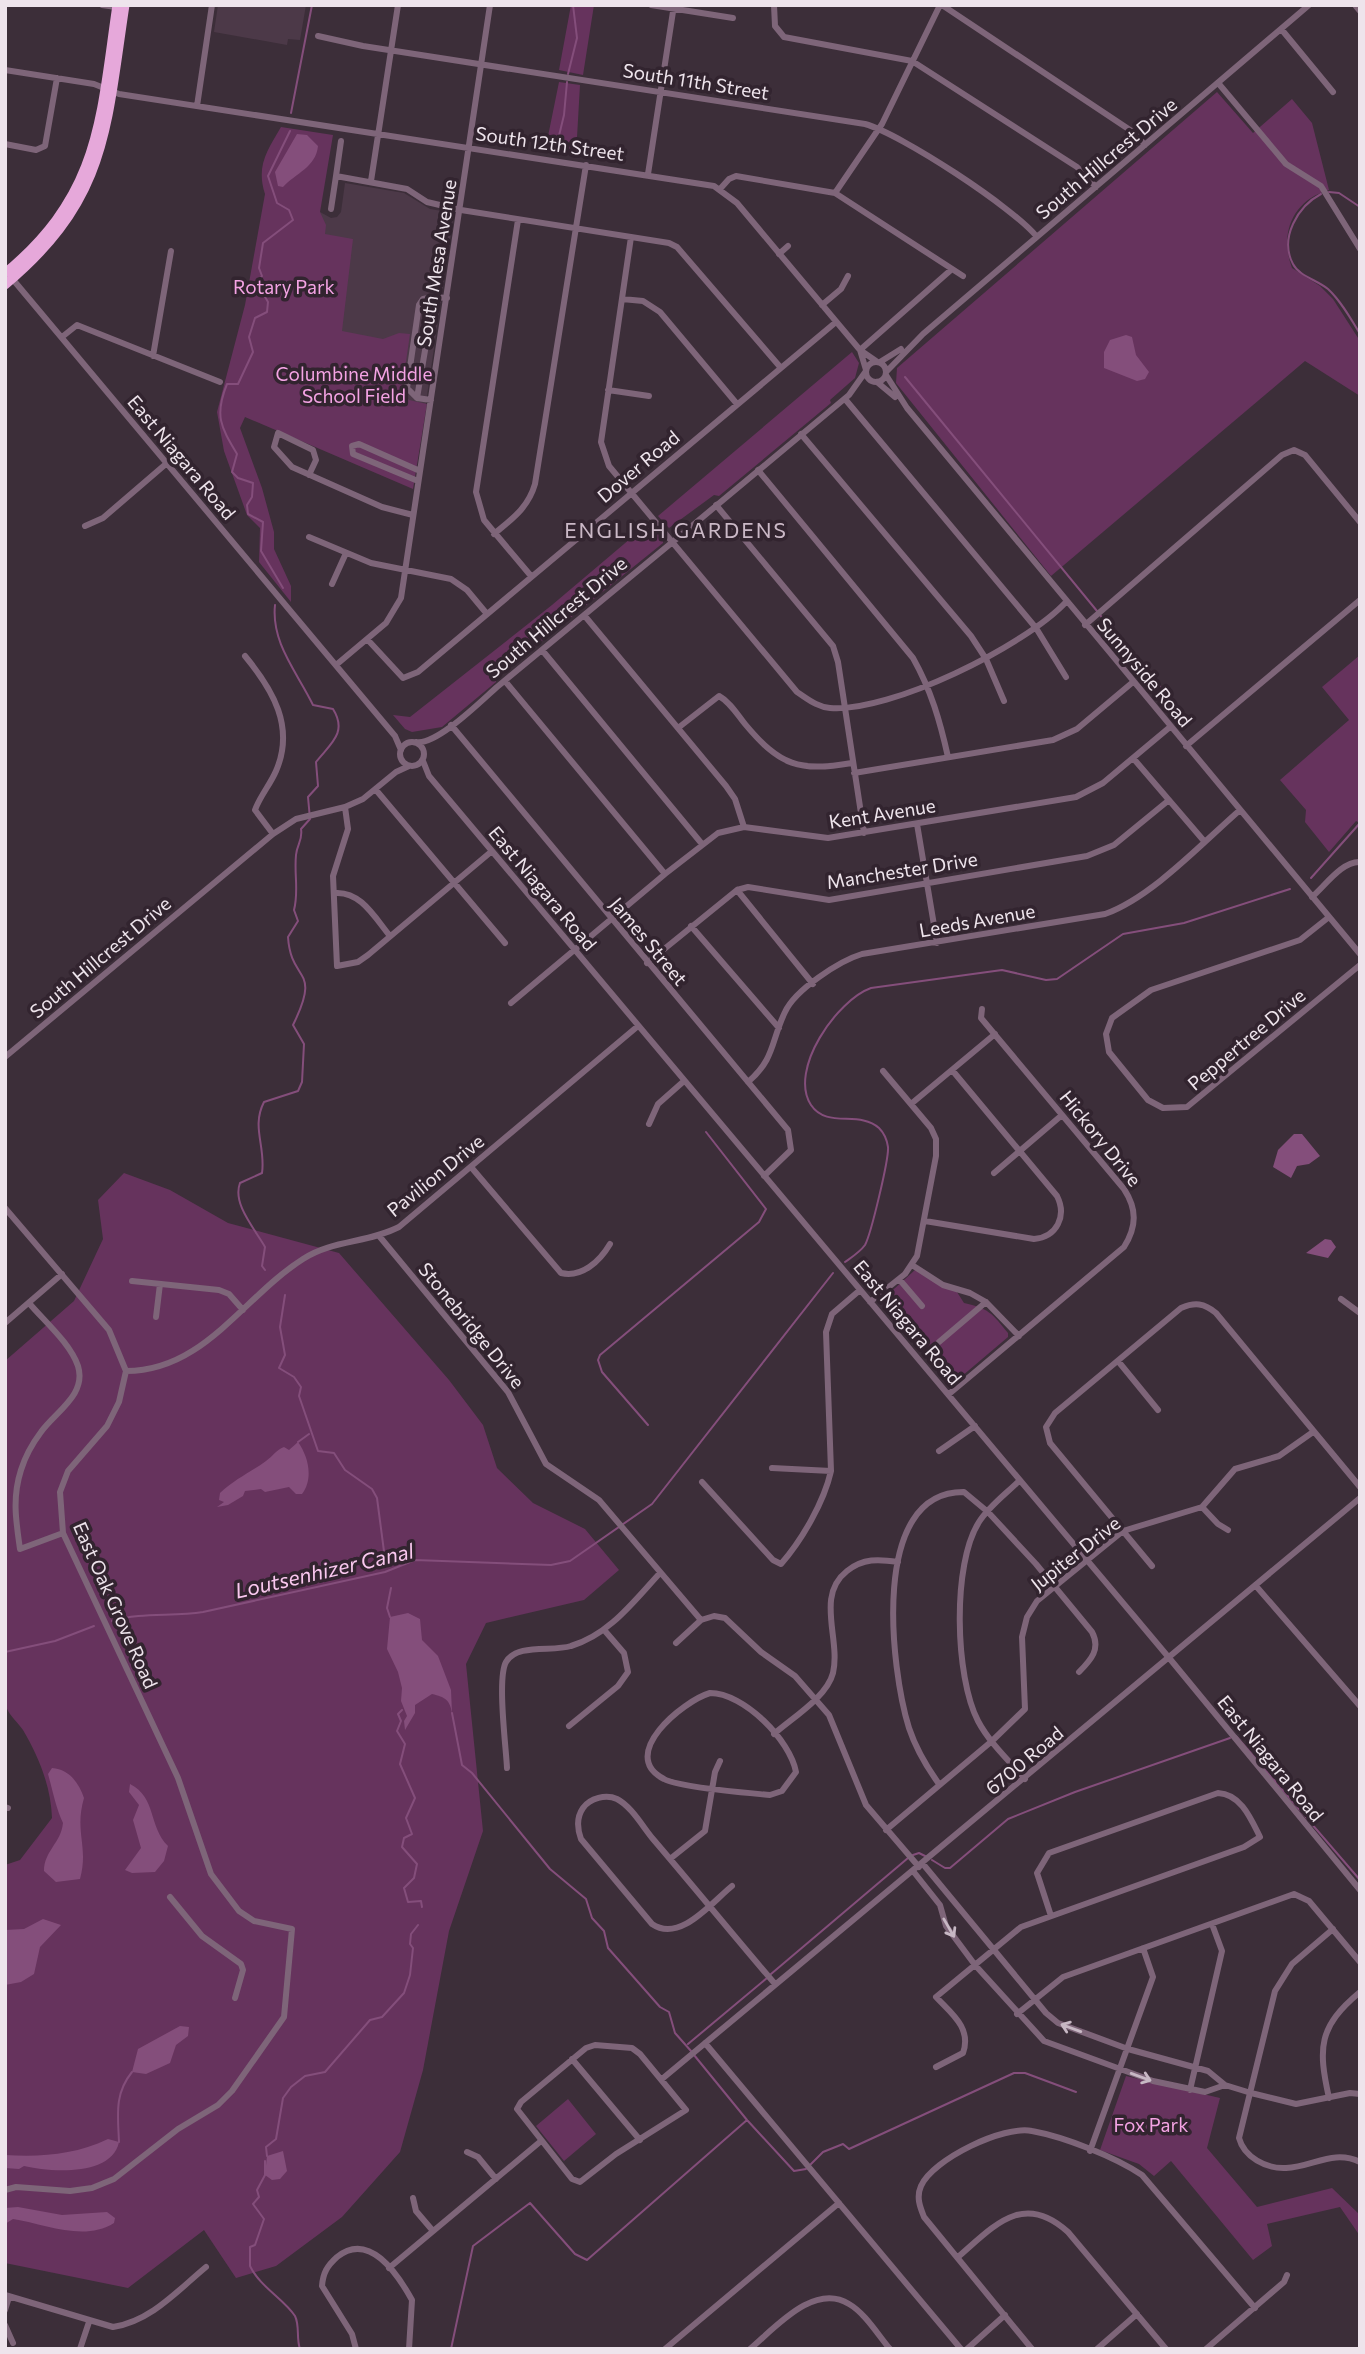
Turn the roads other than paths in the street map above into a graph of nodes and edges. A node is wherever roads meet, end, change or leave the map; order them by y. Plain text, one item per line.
1 (102, 5) edge
2 (212, 5) edge
3 (398, 5) edge
4 (490, 5) edge
5 (651, 5) edge
6 (941, 5) edge
7 (1309, 5) edge
8 (1355, 5) edge
9 (119, 6) edge
10 (774, 6) edge
11 (674, 7) edge
12 (1360, 11) edge
13 (733, 18) dead end
14 (1282, 30) junction
15 (318, 36) dead end
16 (391, 50) junction
17 (912, 61) junction
18 (481, 65) junction
19 (5, 70) edge
20 (57, 78) junction
21 (1219, 84) junction
22 (108, 89) junction
23 (661, 92) junction
24 (1333, 92) dead end
25 (197, 106) junction
26 (879, 129) junction
27 (378, 134) junction
28 (341, 141) dead end
29 (5, 144) edge
30 (1145, 145) junction
31 (469, 147) junction
32 (586, 165) junction
33 (648, 174) junction
34 (336, 176) junction
35 (371, 181) junction
36 (1096, 187) junction
37 (720, 189) junction
38 (835, 193) junction
39 (331, 209) dead end
40 (461, 210) junction
41 (518, 220) junction
42 (576, 229) junction
43 (632, 237) junction
44 (1037, 237) junction
45 (788, 246) dead end
46 (1360, 249) edge
47 (171, 251) dead end
48 (779, 254) junction
49 (952, 269) junction
50 (848, 276) dead end
51 (964, 276) dead end
52 (8, 277) edge
53 (434, 297) junction
54 (447, 298) junction
55 (622, 299) junction
56 (822, 305) junction
57 (836, 321) junction
58 (923, 334) junction
59 (62, 337) junction
60 (860, 350) junction
61 (153, 356) junction
62 (878, 362) junction
63 (781, 368) junction
64 (866, 371) junction
65 (887, 373) junction
66 (220, 382) dead end
67 (875, 382) junction
68 (608, 390) junction
69 (649, 396) dead end
70 (847, 397) junction
71 (418, 398) junction
72 (431, 400) junction
73 (737, 404) junction
74 (907, 408) junction
75 (801, 434) junction
76 (167, 463) junction
77 (758, 470) junction
78 (420, 471) junction
79 (309, 475) junction
80 (418, 481) junction
81 (632, 492) junction
82 (716, 505) junction
83 (413, 515) junction
84 (1360, 522) edge
85 (85, 526) dead end
86 (494, 534) junction
87 (309, 537) dead end
88 (672, 542) junction
89 (346, 553) junction
90 (405, 570) junction
91 (531, 576) junction
92 (332, 584) dead end
93 (1360, 600) edge
94 (1066, 603) junction
95 (486, 614) junction
96 (584, 615) junction
97 (1086, 625) junction
98 (1036, 628) junction
99 (367, 639) junction
100 (542, 650) junction
101 (245, 656) dead end
102 (986, 659) junction
103 (336, 665) junction
104 (1066, 677) dead end
105 (505, 681) junction
106 (1133, 682) junction
107 (928, 686) junction
108 (1004, 701) dead end
109 (845, 708) junction
110 (388, 726) junction
111 (1170, 727) junction
112 (448, 728) junction
113 (678, 728) junction
114 (415, 742) junction
115 (1186, 746) junction
116 (400, 753) junction
117 (948, 757) junction
118 (1133, 758) junction
119 (424, 759) junction
120 (852, 763) junction
121 (411, 766) junction
122 (854, 773) junction
123 (391, 776) junction
124 (429, 776) junction
125 (376, 790) junction
126 (1169, 800) junction
127 (345, 807) junction
128 (1240, 810) junction
129 (917, 824) junction
130 (744, 827) junction
131 (864, 833) junction
132 (273, 834) junction
133 (1204, 841) junction
134 (702, 844) junction
135 (492, 851) junction
136 (1360, 862) edge
137 (665, 874) junction
138 (454, 882) junction
139 (926, 884) junction
140 (737, 890) junction
141 (335, 893) junction
142 (1312, 897) junction
143 (1329, 916) junction
144 (611, 919) junction
145 (691, 926) junction
146 (390, 936) junction
147 (505, 943) dead end
148 (937, 943) junction
149 (574, 950) junction
150 (1360, 954) edge
151 (647, 962) junction
152 (1360, 965) edge
153 (813, 984) junction
154 (511, 1003) dead end
155 (982, 1009) dead end
156 (638, 1026) junction
157 (779, 1028) junction
158 (995, 1034) junction
159 (5, 1057) edge
160 (952, 1070) junction
161 (883, 1071) dead end
162 (684, 1081) junction
163 (748, 1082) junction
164 (911, 1104) junction
165 (1062, 1115) junction
166 (649, 1124) dead end
167 (1020, 1151) junction
168 (471, 1167) junction
169 (994, 1173) dead end
170 (764, 1176) junction
171 (5, 1208) edge
172 (925, 1221) junction
173 (380, 1237) junction
174 (610, 1244) dead end
175 (912, 1265) junction
176 (62, 1275) junction
177 (899, 1279) junction
178 (132, 1281) dead end
179 (160, 1284) junction
180 (860, 1290) junction
181 (1341, 1299) dead end
182 (870, 1302) junction
183 (986, 1302) junction
184 (29, 1303) junction
185 (922, 1306) dead end
186 (243, 1310) junction
187 (1360, 1312) edge
188 (156, 1317) dead end
189 (5, 1323) edge
190 (1019, 1336) junction
191 (939, 1342) dead end
192 (1118, 1361) junction
193 (126, 1371) junction
194 (949, 1394) junction
195 (1158, 1410) dead end
196 (975, 1426) junction
197 (1313, 1432) junction
198 (939, 1451) dead end
199 (772, 1468) dead end
200 (831, 1471) junction
201 (1020, 1480) junction
202 (702, 1482) dead end
203 (1360, 1487) edge
204 (1360, 1498) edge
205 (1202, 1507) junction
206 (988, 1512) junction
207 (1228, 1530) dead end
208 (1124, 1531) junction
209 (63, 1533) junction
210 (1087, 1559) junction
211 (898, 1562) junction
212 (1152, 1566) dead end
213 (660, 1573) junction
214 (1055, 1586) junction
215 (1256, 1586) junction
216 (701, 1620) junction
217 (605, 1630) junction
218 (676, 1643) dead end
219 (1170, 1659) junction
220 (1079, 1672) dead end
221 (815, 1698) junction
222 (1360, 1706) edge
223 (569, 1726) dead end
224 (775, 1734) junction
225 (992, 1741) junction
226 (720, 1761) dead end
227 (507, 1769) dead end
228 (1025, 1780) junction
229 (939, 1784) junction
230 (713, 1787) junction
231 (886, 1830) junction
232 (670, 1858) junction
233 (918, 1868) junction
234 (732, 1886) dead end
235 (1360, 1890) edge
236 (170, 1897) dead end
237 (950, 1897) junction
238 (709, 1905) junction
239 (940, 1905) junction
240 (1052, 1916) junction
241 (1212, 1924) junction
242 (1333, 1929) junction
243 (1143, 1948) junction
244 (994, 1950) junction
245 (1360, 1962) edge
246 (975, 1965) junction
247 (775, 1984) junction
248 (1360, 1992) edge
249 (235, 1998) dead end
250 (1035, 1999) junction
251 (1017, 2014) junction
252 (705, 2043) junction
253 (1128, 2049) junction
254 (572, 2059) junction
255 (936, 2067) dead end
256 (1195, 2068) junction
257 (1121, 2070) junction
258 (662, 2080) junction
259 (1226, 2085) junction
260 (1190, 2090) junction
261 (1251, 2093) junction
262 (1360, 2094) edge
263 (1329, 2098) junction
264 (640, 2140) junction
265 (541, 2141) junction
266 (1090, 2151) junction
267 (467, 2152) dead end
268 (1360, 2162) edge
269 (496, 2179) junction
270 (5, 2190) edge
271 (413, 2198) dead end
272 (839, 2203) junction
273 (433, 2231) junction
274 (958, 2257) junction
275 (206, 2267) dead end
276 (389, 2268) junction
277 (1287, 2275) dead end
278 (7, 2296) edge
279 (1255, 2308) junction
280 (5, 2310) edge
281 (1137, 2314) junction
282 (1005, 2315) junction
283 (89, 2322) junction
284 (5, 2325) edge
285 (13, 2343) dead end
286 (80, 2349) edge
287 (356, 2349) edge
288 (410, 2349) edge
289 (665, 2349) edge
290 (750, 2349) edge
291 (890, 2349) edge
292 (961, 2349) edge
293 (967, 2349) edge
294 (1032, 2349) edge
295 (1097, 2349) edge
296 (1166, 2349) edge
297 (1206, 2349) edge

1 - 9 street
2 - 25 street
3 - 16 street
4 - 18 street, South Mesa Avenue
5 - 11 street
6 - 17 street
6 - 30 street
7 - 14 street, South Hillcrest Drive
8 - 12 street
9 - 22 highway
10 - 17 street
11 - 13 street
11 - 23 street
14 - 21 street, South Hillcrest Drive
14 - 24 street
15 - 16 street, South 11th Street
16 - 18 street, South 11th Street
16 - 27 street
17 - 26 street
17 - 36 street
18 - 23 street, South 11th Street
18 - 31 street, South Mesa Avenue
19 - 20 street, South 12th Street
20 - 22 street, South 12th Street
20 - 29 street
21 - 30 street, South Hillcrest Drive
21 - 46 street
22 - 25 street, South 12th Street
22 - 52 highway
23 - 26 street, South 11th Street
23 - 33 street
25 - 27 street, South 12th Street
26 - 38 street
26 - 44 street, South 11th Street
27 - 31 street, South 12th Street
27 - 35 street
28 - 34 street
30 - 36 street, South Hillcrest Drive
31 - 32 street, South 12th Street
31 - 40 street, South Mesa Avenue
32 - 33 street, South 12th Street
32 - 42 street
33 - 37 street, South 12th Street
34 - 35 street
34 - 39 street
35 - 40 street
36 - 44 street, South Hillcrest Drive
37 - 38 street
37 - 48 street
38 - 49 street
40 - 41 street
40 - 54 street, South Mesa Avenue
41 - 42 street
41 - 86 street
42 - 43 street
42 - 86 street
43 - 55 street
43 - 63 street
44 - 58 street, South Hillcrest Drive
45 - 48 street
47 - 61 street
48 - 56 street
49 - 51 street
49 - 60 street
50 - 56 street
52 - 59 street, East Niagara Road
53 - 54 street
53 - 71 street
53 - 71 street
54 - 72 street, South Mesa Avenue
55 - 68 street
55 - 73 street
56 - 57 street
57 - 60 street
57 - 63 street, Dover Road
58 - 62 street
58 - 65 street
59 - 61 street
59 - 76 street, East Niagara Road
60 - 62 street
60 - 64 street
61 - 66 street
62 - 64 street
62 - 65 street, Sunnyside Road
63 - 73 street, Dover Road
64 - 67 street, Sunnyside Road
64 - 70 street
65 - 67 street
65 - 74 street, Sunnyside Road
67 - 70 street
67 - 74 street, Sunnyside Road
68 - 69 street
68 - 81 street
70 - 75 street, South Hillcrest Drive
70 - 98 street
71 - 72 street
72 - 78 street, South Mesa Avenue
73 - 81 street, Dover Road
74 - 94 street, Sunnyside Road
75 - 77 street, South Hillcrest Drive
75 - 102 street
76 - 85 street
76 - 103 street, East Niagara Road
77 - 82 street, South Hillcrest Drive
77 - 107 street
78 - 80 street, South Mesa Avenue
78 - 80 street
79 - 79 street
79 - 83 street
80 - 83 street, South Mesa Avenue
81 - 88 street
81 - 91 street, Dover Road
82 - 88 street, South Hillcrest Drive
82 - 109 street
83 - 90 street, South Mesa Avenue
84 - 97 street
86 - 91 street
87 - 89 street
88 - 96 street, South Hillcrest Drive
88 - 109 street
89 - 90 street
89 - 92 street
90 - 95 street
90 - 99 street, South Mesa Avenue
91 - 95 street, Dover Road
93 - 115 street
94 - 97 street, Sunnyside Road
94 - 98 street
95 - 99 street, Dover Road
96 - 100 street, South Hillcrest Drive
96 - 113 street
97 - 106 street, Sunnyside Road
98 - 102 street
98 - 104 street
99 - 103 street, South Mesa Avenue
100 - 105 street, South Hillcrest Drive
100 - 134 street
101 - 132 street
102 - 107 street
102 - 108 street
103 - 110 street, East Niagara Road
105 - 112 street, South Hillcrest Drive
105 - 137 street
106 - 111 street, Sunnyside Road
106 - 117 street
107 - 109 street
107 - 117 street
109 - 120 street
110 - 114 street, East Niagara Road
110 - 116 street, East Niagara Road
111 - 115 street, Sunnyside Road
111 - 118 street, Kent Avenue
112 - 114 street, South Hillcrest Drive
112 - 119 street, South Hillcrest Drive
112 - 144 street, James Street
113 - 120 street
113 - 130 street
114 - 116 street
114 - 119 street
115 - 128 street, Sunnyside Road
116 - 121 street
116 - 123 street, South Hillcrest Drive
117 - 122 street
118 - 126 street
118 - 129 street, Kent Avenue
119 - 121 street
119 - 124 street, East Niagara Road
120 - 122 street
121 - 123 street, South Hillcrest Drive
121 - 124 street, East Niagara Road
122 - 131 street
123 - 125 street, South Hillcrest Drive
124 - 135 street, East Niagara Road
125 - 127 street, South Hillcrest Drive
125 - 138 street
126 - 133 street
126 - 139 street, Manchester Drive
127 - 132 street, South Hillcrest Drive
127 - 141 street
128 - 133 street, Leeds Avenue
128 - 142 street, Sunnyside Road
129 - 131 street, Kent Avenue
129 - 139 street
130 - 131 street, Kent Avenue
130 - 134 street, Kent Avenue
132 - 159 street, South Hillcrest Drive
133 - 148 street, Leeds Avenue
134 - 137 street, Kent Avenue
135 - 138 street
135 - 149 street, East Niagara Road
136 - 142 street
137 - 144 street, Kent Avenue
138 - 146 street
138 - 147 street
139 - 140 street, Manchester Drive
139 - 148 street
140 - 145 street
140 - 153 street
141 - 146 street
141 - 146 street
142 - 143 street, Sunnyside Road
143 - 150 street, Sunnyside Road
143 - 152 street, Peppertree Drive
144 - 149 street, Kent Avenue
144 - 151 street, James Street
145 - 151 street
145 - 157 street
148 - 153 street, Leeds Avenue
149 - 154 street, Kent Avenue
149 - 156 street, East Niagara Road
151 - 163 street, James Street
153 - 157 street, Leeds Avenue
155 - 158 street, Hickory Drive
156 - 162 street, East Niagara Road
156 - 168 street, Pavilion Drive
157 - 163 street, Leeds Avenue
158 - 160 street
158 - 165 street, Hickory Drive
160 - 164 street
160 - 167 street
161 - 164 street
162 - 166 street
162 - 170 street, East Niagara Road
163 - 170 street, James Street
164 - 172 street
165 - 167 street
165 - 190 street, Hickory Drive
167 - 169 street
167 - 172 street
168 - 173 street, Pavilion Drive
168 - 174 street
170 - 180 street, East Niagara Road
171 - 176 street
172 - 175 street
173 - 186 street, Pavilion Drive
173 - 213 street, Stonebridge Drive
175 - 177 street
175 - 183 street
176 - 184 street
176 - 193 street
177 - 182 street
177 - 185 street
178 - 179 street
179 - 186 street
179 - 188 street
180 - 182 street, East Niagara Road
180 - 200 street
181 - 187 street
182 - 194 street, East Niagara Road
183 - 190 street
183 - 191 street
184 - 189 street
184 - 209 street
186 - 193 street, Pavilion Drive
190 - 194 street, Hickory Drive
192 - 195 street
192 - 197 street
192 - 208 street
193 - 209 street, East Oak Grove Road
194 - 196 street, East Niagara Road
196 - 198 street
196 - 201 street, East Niagara Road
197 - 203 street
197 - 205 street
199 - 200 street
200 - 202 street
201 - 206 street
201 - 210 street, East Niagara Road
204 - 215 street, 6700 Road
205 - 207 street
205 - 208 street, Jupiter Drive
206 - 211 street
206 - 214 street
206 - 225 street
208 - 210 street, Jupiter Drive
208 - 212 street
209 - 270 street, East Oak Grove Road
210 - 214 street, Jupiter Drive
210 - 219 street, East Niagara Road
211 - 221 street
211 - 229 street
213 - 216 street, Stonebridge Drive
213 - 217 street
214 - 220 street
214 - 225 street, Jupiter Drive
215 - 219 street, 6700 Road
215 - 222 street
216 - 218 street
216 - 221 street
217 - 223 street
217 - 227 street
219 - 228 street, 6700 Road
219 - 235 street, East Niagara Road
221 - 224 street
221 - 231 street
224 - 230 street
224 - 230 street
225 - 228 street
225 - 229 street, Jupiter Drive
226 - 230 street
228 - 233 street, 6700 Road
229 - 231 street, Jupiter Drive
230 - 232 street
231 - 233 street
232 - 238 street
232 - 238 street
233 - 237 street
233 - 239 street
233 - 247 street, 6700 Road
234 - 238 street
236 - 249 street
237 - 239 street
237 - 244 street
238 - 247 street
239 -> 246 street
240 - 240 street
240 - 244 street
241 - 242 street
241 - 243 street
241 - 256 street
242 - 245 street
242 - 261 street
243 - 250 street
243 - 253 street
244 - 246 street
244 - 250 street
246 - 251 street
246 - 255 street
247 - 252 street, 6700 Road
248 - 263 street
250 - 251 street
253 -> 250 street
251 - 257 street
252 - 258 street, 6700 Road
252 - 272 street
253 - 256 street
253 - 257 street
254 - 258 street
254 - 264 street
254 - 265 street
256 - 259 street
256 - 260 street
257 -> 260 street
257 - 266 street
258 - 264 street
259 - 260 street
259 - 261 street
261 - 263 street
261 - 268 street
262 - 263 street
264 - 265 street
265 - 269 street
266 - 274 street
266 - 279 street
267 - 269 street
269 - 273 street
271 - 273 street
272 - 289 street
272 - 292 street
273 - 276 street
274 - 281 street
274 - 282 street
275 - 283 street
276 - 287 street
276 - 288 street
277 - 279 street
278 - 280 street
278 - 283 street
279 - 297 street
281 - 295 street
281 - 296 street
282 - 293 street
282 - 294 street
283 - 286 street
284 - 285 street
290 - 291 street

